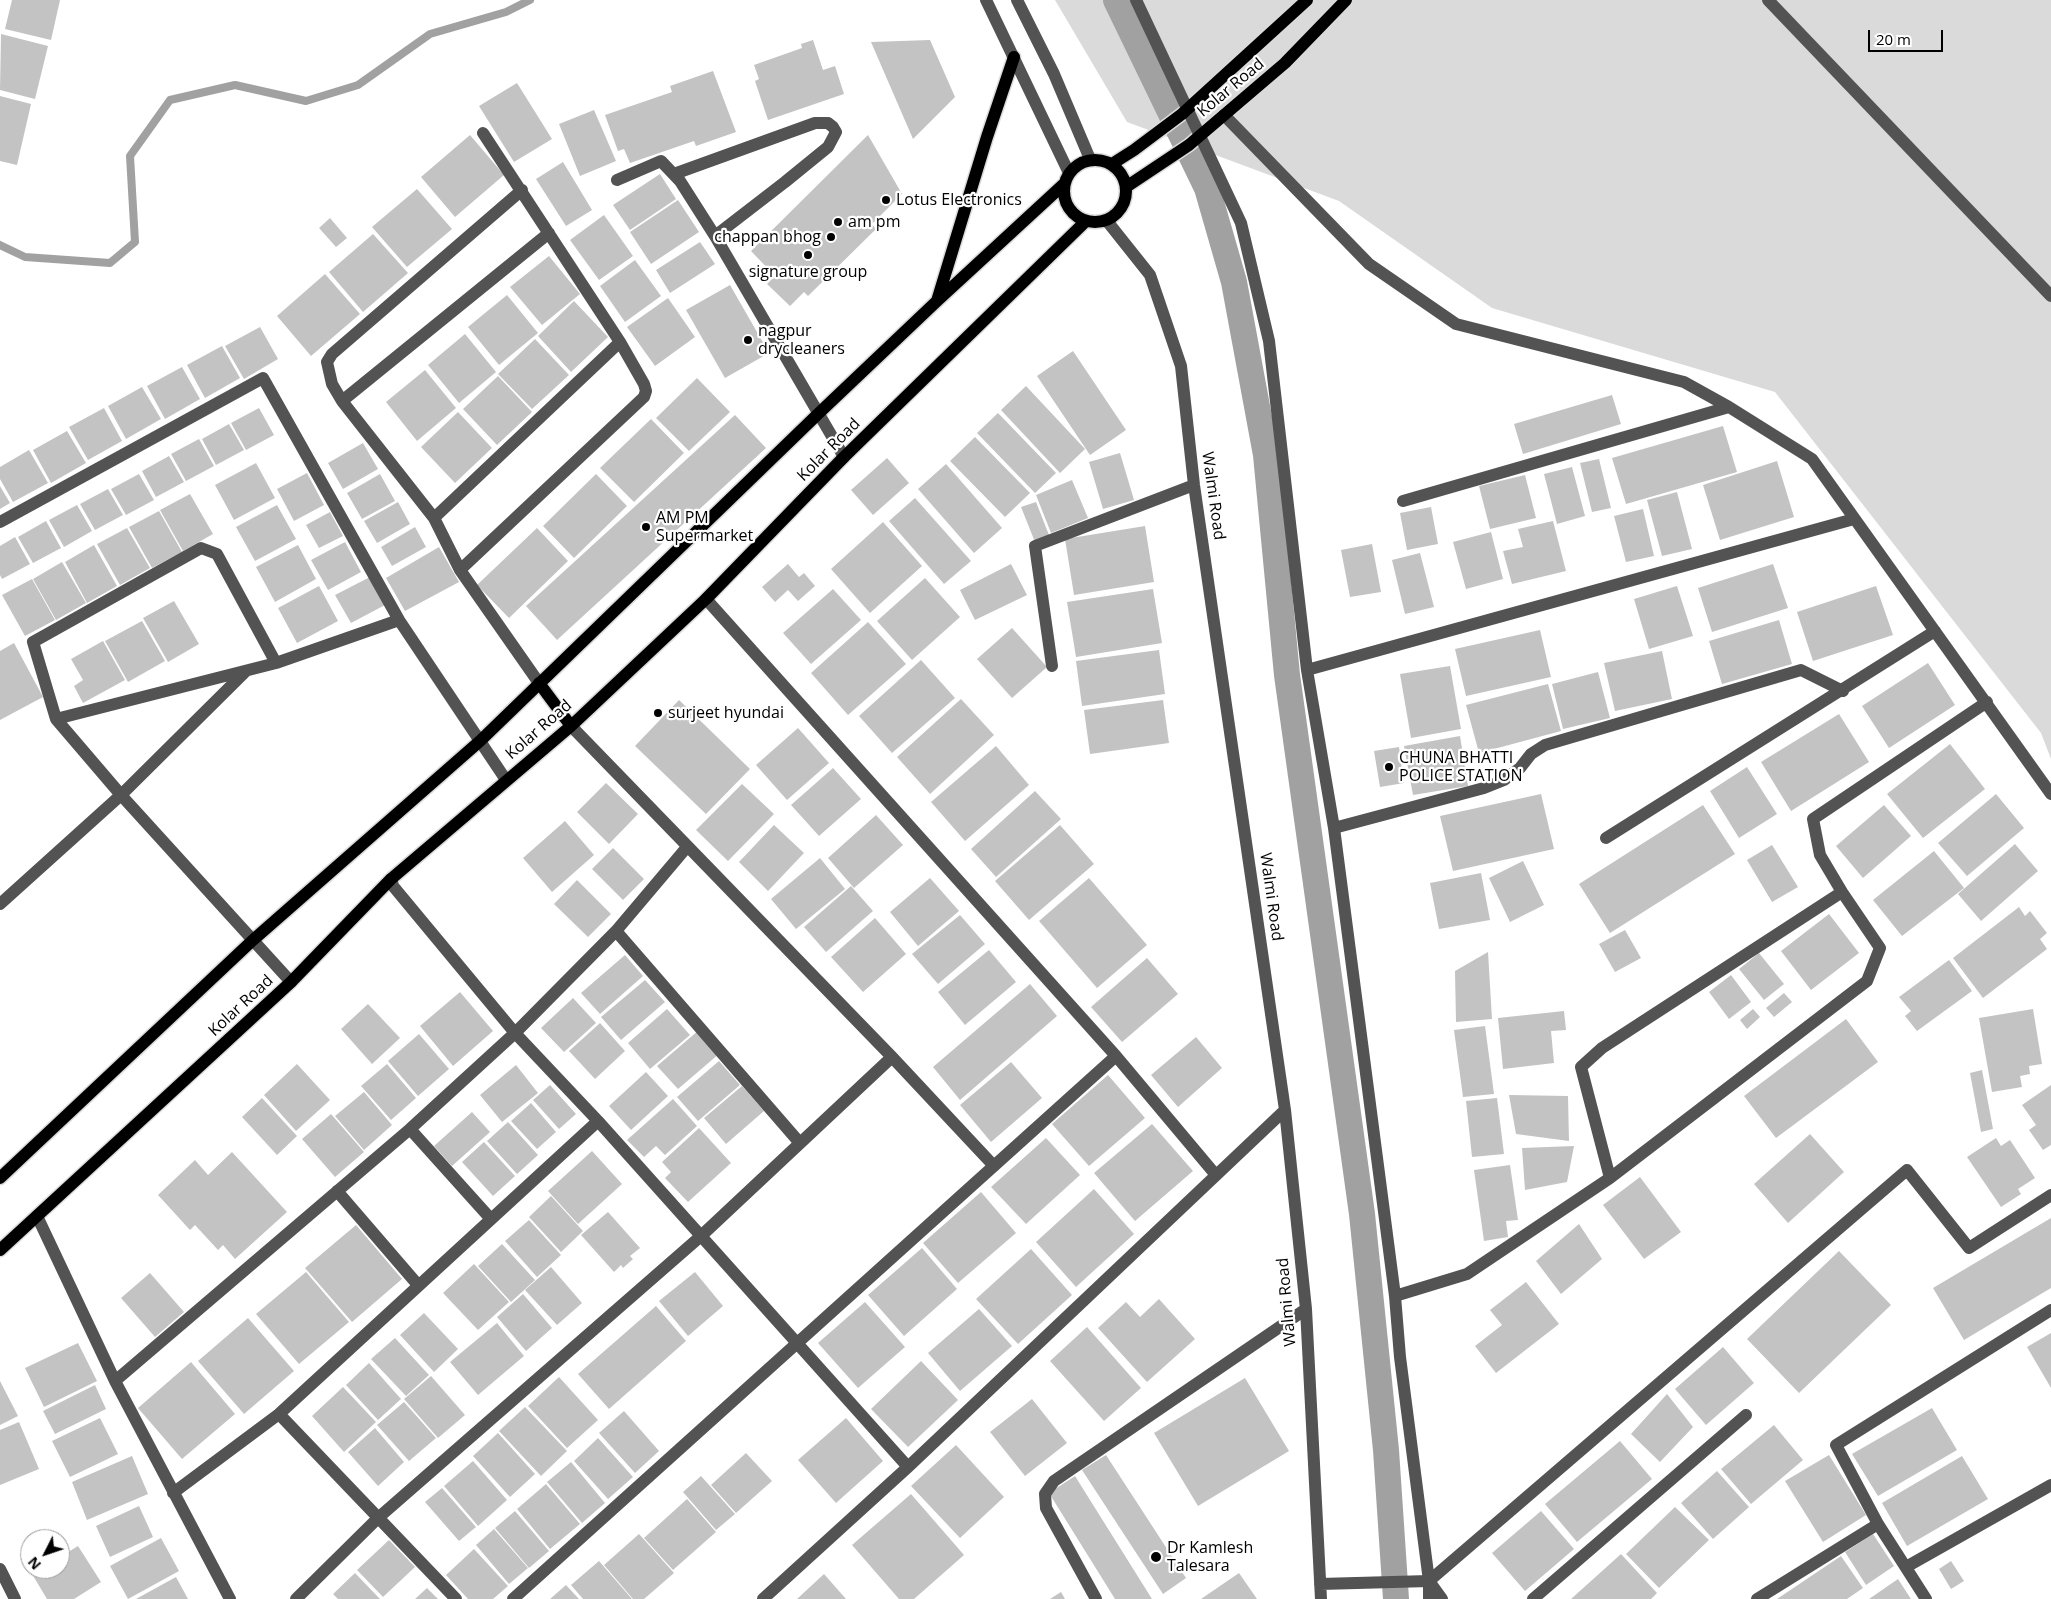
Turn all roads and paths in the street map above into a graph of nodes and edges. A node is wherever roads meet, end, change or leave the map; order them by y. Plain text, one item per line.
1 (986, 0) edge
2 (1017, 0) edge
3 (1136, 0) edge
4 (1307, 0) edge
5 (1346, 0) edge
6 (1768, 0) edge
7 (1014, 58) junction
8 (1184, 111) junction
9 (1224, 115) junction
10 (483, 134) dead end
11 (1200, 135) junction
12 (1090, 159) junction
13 (1112, 164) junction
14 (674, 174) junction
15 (1067, 178) junction
16 (617, 180) dead end
17 (1126, 187) junction
18 (522, 190) junction
19 (1086, 221) junction
20 (1107, 221) junction
21 (549, 234) junction
22 (714, 236) junction
23 (2051, 296) edge
24 (937, 301) junction
25 (620, 342) junction
26 (342, 401) junction
27 (1729, 407) junction
28 (819, 413) junction
29 (844, 457) junction
30 (1194, 484) junction
31 (1403, 501) dead end
32 (434, 518) junction
33 (1854, 519) junction
34 (0, 522) edge
35 (460, 570) junction
36 (706, 599) junction
37 (399, 620) junction
38 (1935, 631) junction
39 (276, 663) junction
40 (1052, 666) dead end
41 (246, 670) junction
42 (1308, 670) junction
43 (539, 683) junction
44 (1843, 690) junction
45 (1987, 702) junction
46 (56, 719) junction
47 (571, 726) junction
48 (480, 741) junction
49 (506, 780) junction
50 (2051, 794) edge
51 (121, 795) junction
52 (1334, 828) junction
53 (1606, 838) dead end
54 (687, 847) junction
55 (390, 879) junction
56 (1842, 892) junction
57 (0, 904) edge
58 (616, 931) junction
59 (253, 940) junction
60 (291, 982) junction
61 (515, 1033) junction
62 (1116, 1056) junction
63 (892, 1057) junction
64 (1285, 1110) junction
65 (598, 1121) junction
66 (410, 1129) junction
67 (799, 1142) junction
68 (994, 1166) junction
69 (1215, 1174) junction
70 (0, 1178) edge
71 (1610, 1178) junction
72 (337, 1191) junction
73 (2051, 1195) edge
74 (37, 1216) junction
75 (490, 1218) junction
76 (701, 1236) junction
77 (0, 1250) edge
78 (418, 1285) junction
79 (1395, 1296) junction
80 (1306, 1310) junction
81 (2051, 1310) edge
82 (798, 1343) junction
83 (115, 1381) junction
84 (279, 1414) junction
85 (1746, 1415) dead end
86 (908, 1466) junction
87 (2051, 1485) edge
88 (173, 1494) junction
89 (378, 1518) junction
90 (1878, 1524) junction
91 (1906, 1567) junction
92 (1, 1574) edge
93 (1430, 1581) junction
94 (1320, 1584) junction
95 (15, 1599) edge
96 (230, 1599) edge
97 (296, 1599) edge
98 (456, 1599) edge
99 (513, 1599) edge
100 (762, 1599) edge
101 (1096, 1599) edge
102 (1321, 1599) edge
103 (1429, 1599) edge
104 (1442, 1599) edge
105 (1532, 1599) edge
106 (1757, 1599) edge
107 (1926, 1599) edge

1 - 7 street
2 - 12 street
3 - 8 street
4 - 8 main road, Kolar Road
5 - 9 main road, Kolar Road
6 - 23 street
7 - 15 street
7 - 24 main road
8 - 11 street
8 - 13 main road, Kolar Road
9 - 11 main road, Kolar Road
9 - 27 street
10 - 18 street
11 - 17 main road, Kolar Road
11 - 42 street
12 - 13 main road
12 - 15 main road
13 - 17 main road
14 - 16 street
14 - 22 street
14 - 22 street
15 - 19 main road
15 - 24 main road, Kolar Road
17 - 20 main road
18 - 21 street
18 - 26 street
19 - 20 main road
19 - 29 main road, Kolar Road
20 - 30 street, Walmi Road
21 - 25 street
21 - 26 street
22 - 28 street
24 - 28 main road, Kolar Road
25 - 32 street
25 - 35 street
26 - 32 street
27 - 31 street
27 - 33 street
28 - 29 street
28 - 43 main road, Kolar Road
29 - 36 main road, Kolar Road
30 - 40 street
30 - 64 street, Walmi Road
32 - 35 street
33 - 38 street
33 - 42 street
34 - 37 street
35 - 43 street
36 - 47 main road, Kolar Road
36 - 62 street
37 - 39 street
37 - 48 street
38 - 44 street
38 - 45 street
39 - 41 street
39 - 46 street
41 - 46 street
41 - 51 street
42 - 52 street
43 - 47 main road
43 - 48 main road, Kolar Road
44 - 52 street
44 - 53 street
45 - 50 street
45 - 56 street
46 - 51 street
47 - 49 main road, Kolar Road
47 - 54 street
48 - 49 street
48 - 59 main road, Kolar Road
49 - 55 main road, Kolar Road
51 - 57 street
51 - 59 street
52 - 79 street
54 - 58 street
54 - 63 street
55 - 60 main road, Kolar Road
55 - 61 street
56 - 71 street
56 - 71 street
58 - 61 street
58 - 67 street
59 - 60 street
59 - 70 main road, Kolar Road
60 - 74 main road, Kolar Road
61 - 65 street
61 - 66 street
62 - 68 street
62 - 69 street
63 - 67 street
63 - 68 street
64 - 69 street
64 - 80 street, Walmi Road
65 - 75 street
65 - 76 street
66 - 72 street
66 - 75 street
67 - 76 street
68 - 82 street
69 - 86 street
71 - 79 street
72 - 78 street
72 - 83 street
73 - 93 street
74 - 77 main road, Kolar Road
74 - 83 street
75 - 78 street
76 - 82 street
76 - 89 street
78 - 84 street
79 - 93 street
80 - 94 street, Walmi Road
80 - 101 street
81 - 90 street
82 - 86 street
82 - 99 street
83 - 88 street
84 - 88 street
84 - 89 street
85 - 105 street
86 - 100 street
87 - 91 street
88 - 96 street
89 - 97 street
89 - 98 street
90 - 91 street
90 - 106 street
91 - 107 street
92 - 95 street
93 - 94 street
93 - 103 street
93 - 104 street
94 - 102 street, Walmi Road

